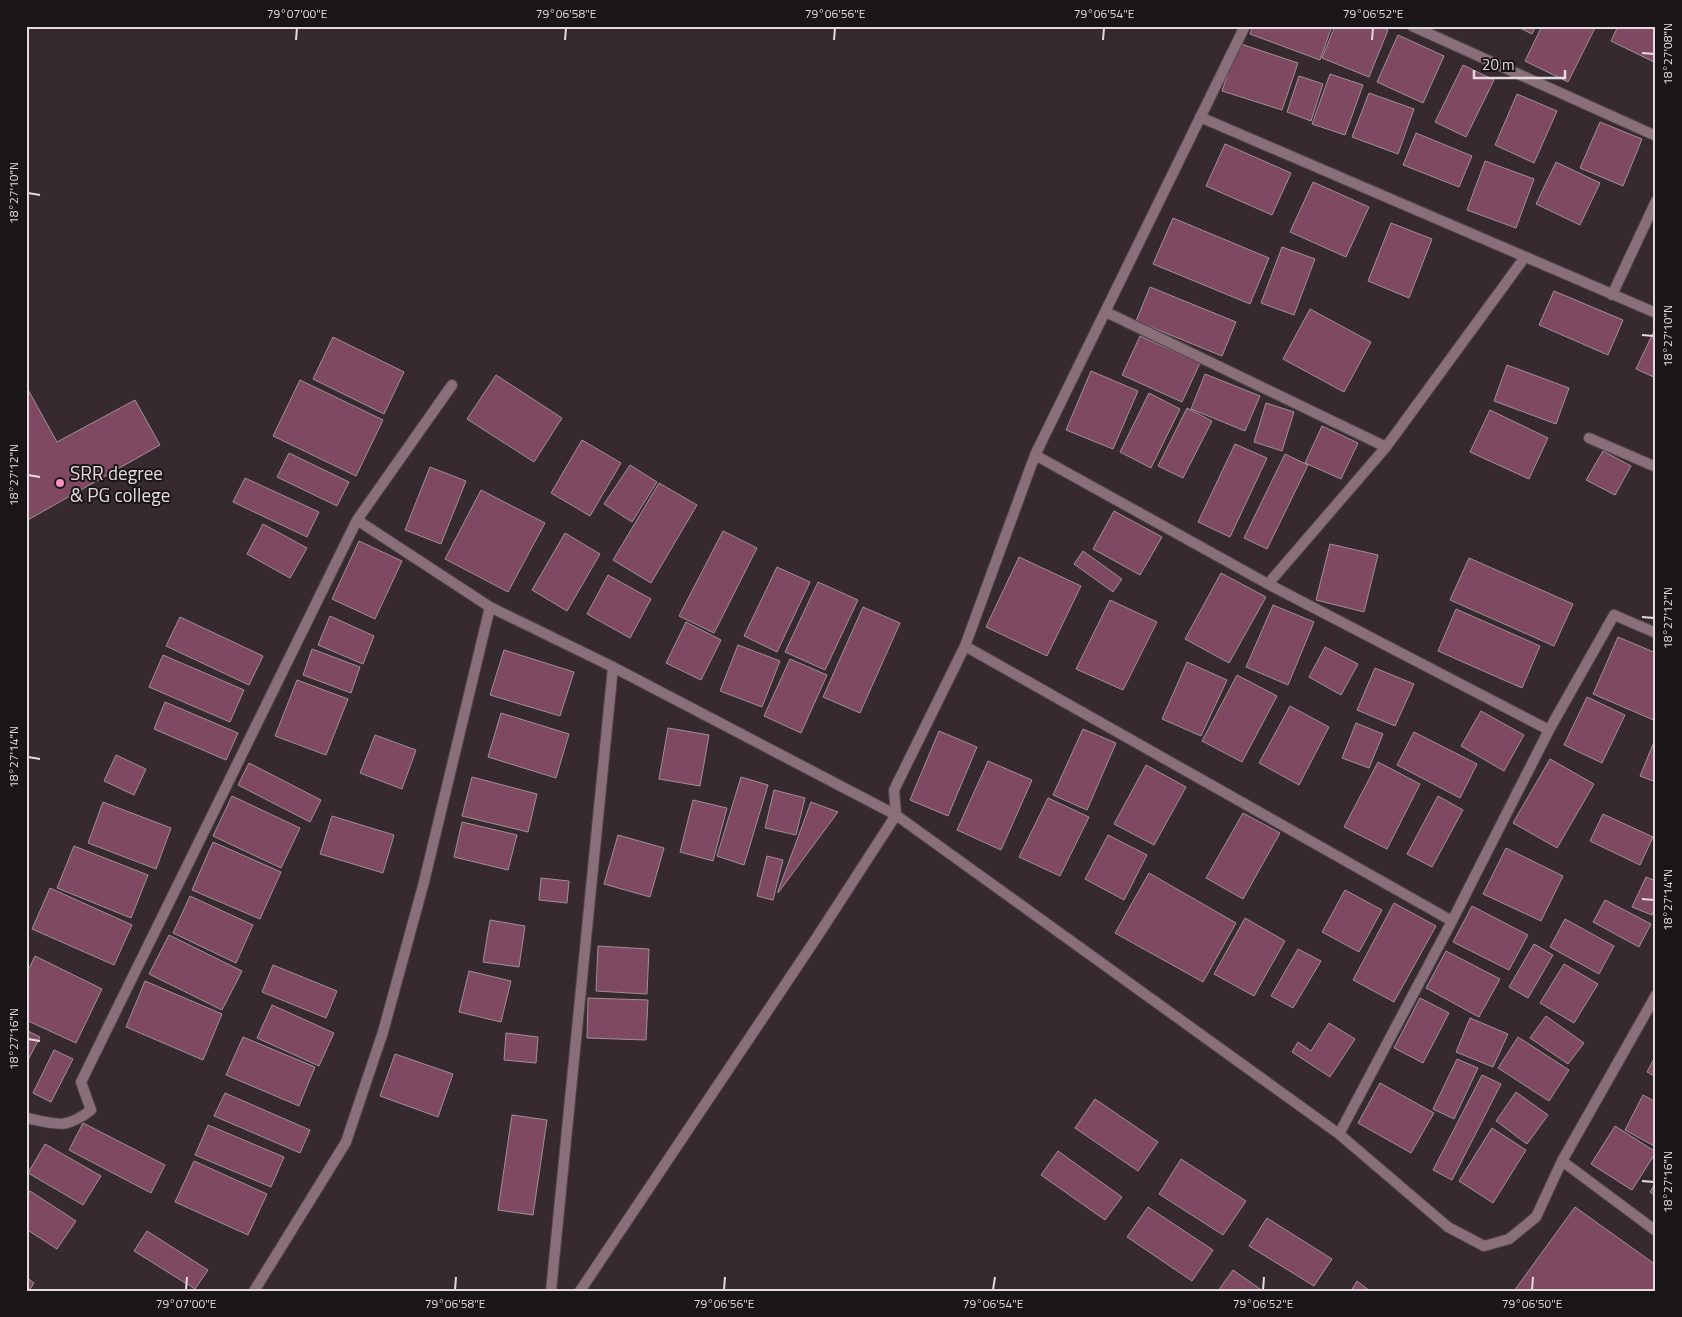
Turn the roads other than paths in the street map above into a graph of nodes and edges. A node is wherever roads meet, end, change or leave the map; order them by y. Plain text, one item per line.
1 (1245, 26) edge
2 (1412, 26) edge
3 (1200, 116) junction
4 (1656, 136) edge
5 (1656, 201) edge
6 (1525, 257) junction
7 (1612, 295) junction
8 (1106, 312) junction
9 (1656, 313) edge
10 (452, 385) dead end
11 (1589, 438) dead end
12 (1386, 448) junction
13 (1035, 455) junction
14 (1656, 467) edge
15 (357, 520) junction
16 (1268, 584) junction
17 (490, 607) junction
18 (1656, 633) edge
19 (965, 646) junction
20 (613, 667) junction
21 (1549, 730) junction
22 (896, 815) junction
23 (1452, 921) junction
24 (1656, 995) edge
25 (26, 1118) edge
26 (1339, 1134) junction
27 (1562, 1161) junction
28 (1656, 1231) edge
29 (254, 1291) edge
30 (551, 1291) edge
31 (580, 1291) edge

1 - 3 street
2 - 4 street
3 - 6 street
3 - 8 street
5 - 7 street
6 - 7 street
6 - 12 street
7 - 9 street
8 - 12 street
8 - 13 street
10 - 15 street
11 - 14 street
12 - 16 street
13 - 16 street
13 - 19 street
15 - 17 street
15 - 25 street
16 - 21 street
17 - 20 street
17 - 29 street
18 - 21 street
19 - 22 street
19 - 23 street
20 - 22 street
20 - 30 street
21 - 23 street
22 - 26 street
22 - 31 street
23 - 26 street
24 - 27 street
26 - 27 street
27 - 28 street

